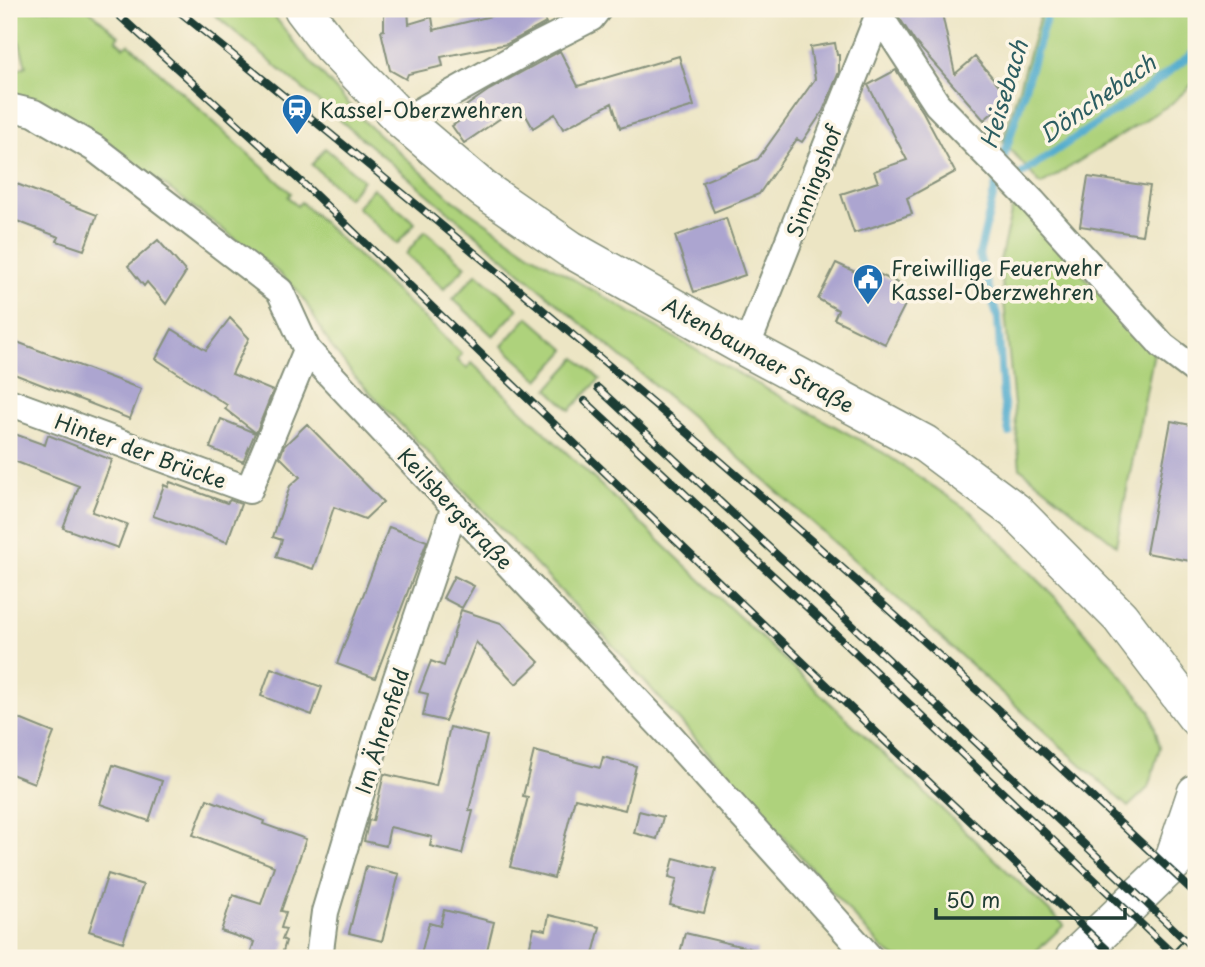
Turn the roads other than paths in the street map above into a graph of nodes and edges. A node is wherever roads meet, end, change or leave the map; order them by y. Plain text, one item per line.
1 (303, 9) edge
2 (598, 9) edge
3 (877, 11) edge
4 (9, 107) edge
5 (403, 121) junction
6 (746, 348) junction
7 (307, 350) junction
8 (1196, 371) edge
9 (9, 402) edge
10 (455, 506) junction
11 (1195, 722) edge
12 (1196, 793) edge
13 (1185, 851) edge
14 (319, 958) edge
15 (870, 958) edge
16 (1074, 958) edge

1 - 5 main road, Altenbaunaer Straße
2 - 5 street
3 - 6 street, Sinningshof
3 - 8 street
4 - 7 street, Keilsbergstraße
5 - 6 main road, Altenbaunaer Straße
6 - 11 main road, Altenbaunaer Straße
7 - 9 street, Hinter der Brücke
7 - 10 street, Keilsbergstraße
10 - 14 street, Im Ährenfeld
10 - 15 street, Keilsbergstraße
12 - 13 main road
13 - 16 main road

